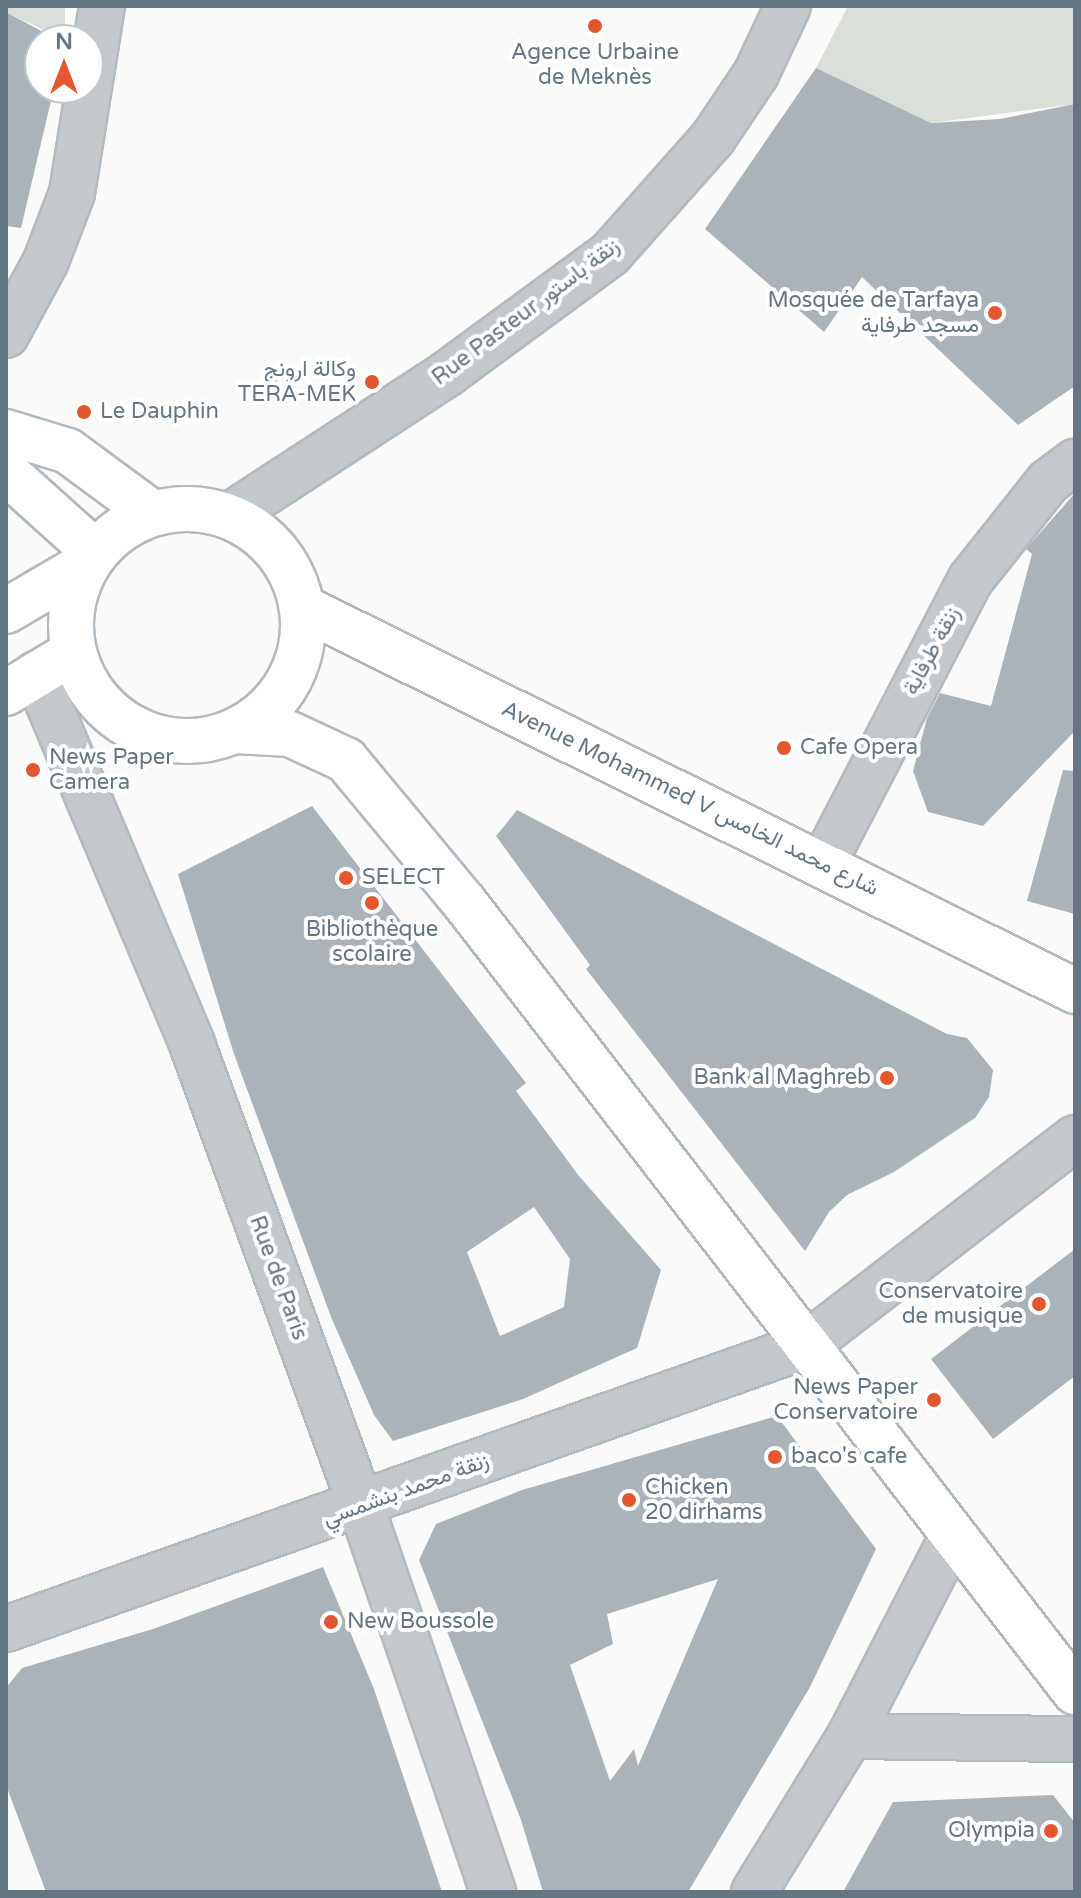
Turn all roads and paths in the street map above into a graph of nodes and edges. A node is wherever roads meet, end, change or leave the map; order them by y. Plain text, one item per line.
1 (102, 6) edge
2 (788, 6) edge
3 (6, 335) edge
4 (6, 432) edge
5 (1075, 462) edge
6 (6, 472) edge
7 (152, 513) junction
8 (229, 516) junction
9 (91, 559) junction
10 (304, 608) junction
11 (6, 611) edge
12 (38, 673) edge
13 (236, 731) junction
14 (823, 864) junction
15 (1075, 991) edge
16 (1075, 1138) edge
17 (805, 1346) junction
18 (361, 1506) junction
19 (953, 1536) junction
20 (6, 1629) edge
21 (1075, 1692) edge
22 (850, 1736) junction
23 (1075, 1739) edge
24 (493, 1892) edge
25 (754, 1892) edge

1 - 3 street
2 - 8 street, Rue Pasteur زنقة باستور
4 - 7 main road
5 - 14 street, زنقة طرفاية
6 - 9 main road
7 - 8 main road
7 - 9 main road
8 - 10 main road
9 - 11 main road
9 - 12 main road
10 - 13 main road
10 - 14 main road, Avenue Mohammed V شارع محمد الخامس
12 - 13 main road
12 - 18 street, Rue de Paris
13 - 17 main road
14 - 15 main road, Avenue Mohammed V شارع محمد الخامس
16 - 17 street, زنقة محمد بنشمسي
17 - 18 street, زنقة محمد بنشمسي
17 - 19 main road
18 - 20 street, زنقة محمد بنشمسي
18 - 24 street, Rue de Paris
19 - 21 main road
19 - 22 street
22 - 23 street
22 - 25 street

